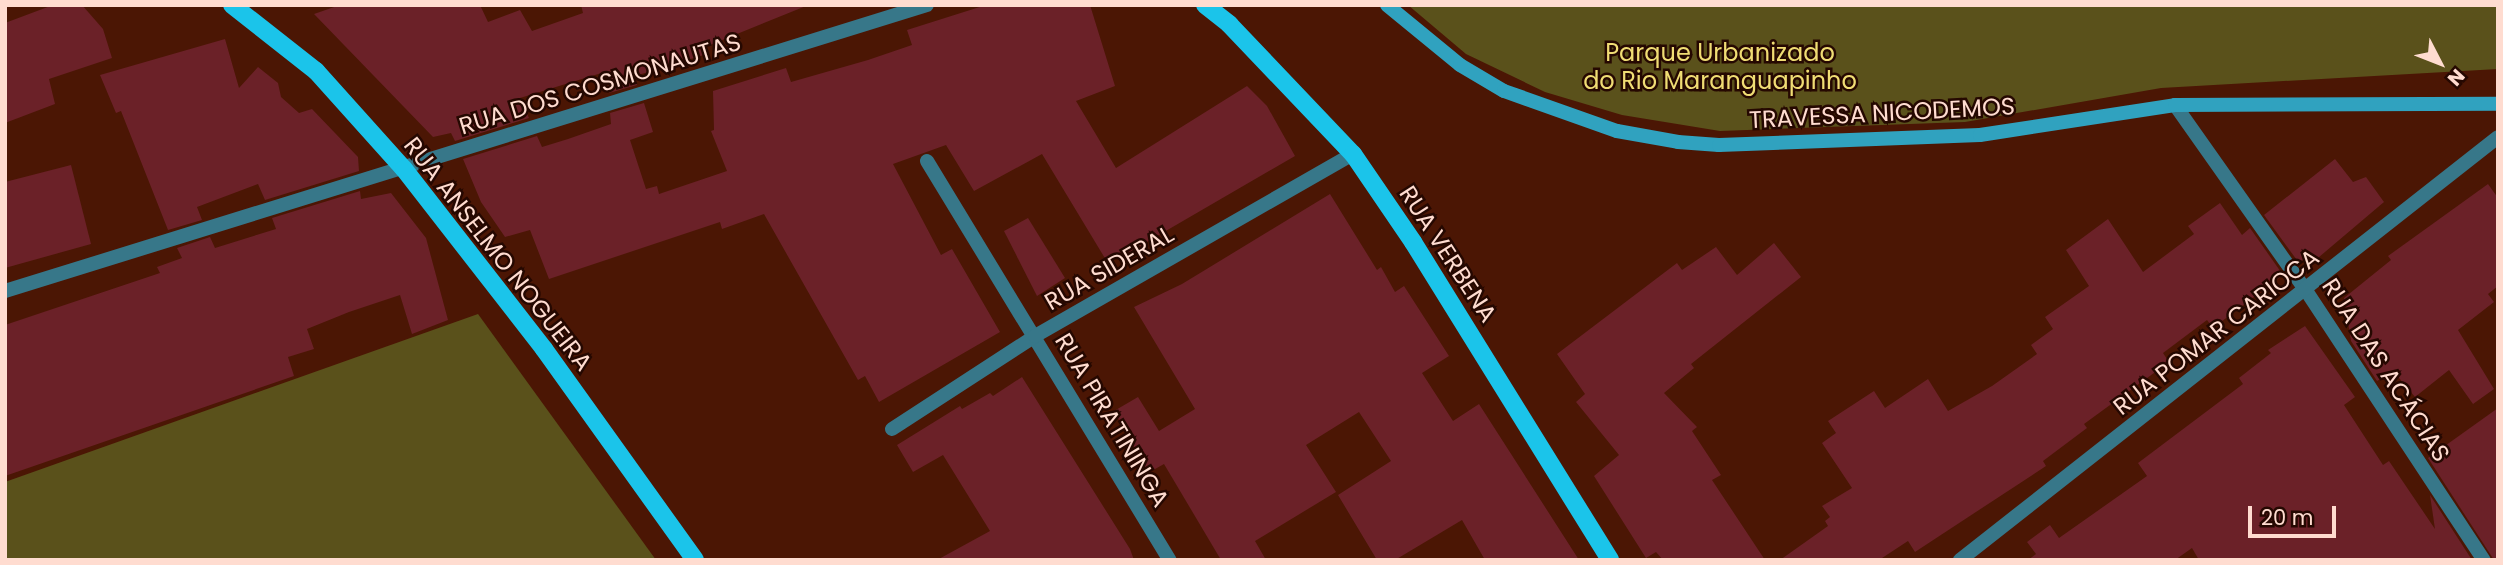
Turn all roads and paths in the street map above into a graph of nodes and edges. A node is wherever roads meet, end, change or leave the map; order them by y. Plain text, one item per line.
1 (232, 5) edge
2 (927, 5) edge
3 (1205, 5) edge
4 (1387, 5) edge
5 (2498, 104) edge
6 (2175, 105) junction
7 (2498, 137) edge
8 (1353, 154) junction
9 (927, 161) dead end
10 (404, 169) junction
11 (5, 291) edge
12 (2307, 292) junction
13 (1035, 336) junction
14 (892, 429) dead end
15 (695, 560) edge
16 (1170, 560) edge
17 (1610, 560) edge
18 (1960, 560) edge
19 (2484, 560) edge

1 - 10 main road, RUA ANSELMO NOGUEIRA
2 - 10 street, RUA DOS COSMONAUTAS
3 - 8 main road, RUA VERBENA
4 - 6 main road, TRAVESSA NICODEMOS
5 - 6 main road, TRAVESSA NICODEMOS
6 - 12 street, RUA DAS ACÁCIAS
7 - 12 street, RUA POMAR CARIOCA
8 - 13 street, RUA SIDERAL
8 - 17 main road, RUA VERBENA
9 - 13 street, RUA PIRATININGA
10 - 11 street, RUA DOS COSMONAUTAS
10 - 15 main road, RUA ANSELMO NOGUEIRA
12 - 18 street, RUA POMAR CARIOCA
12 - 19 street, RUA DAS ACÁCIAS
13 - 14 street, RUA SIDERAL
13 - 16 street, RUA PIRATININGA

